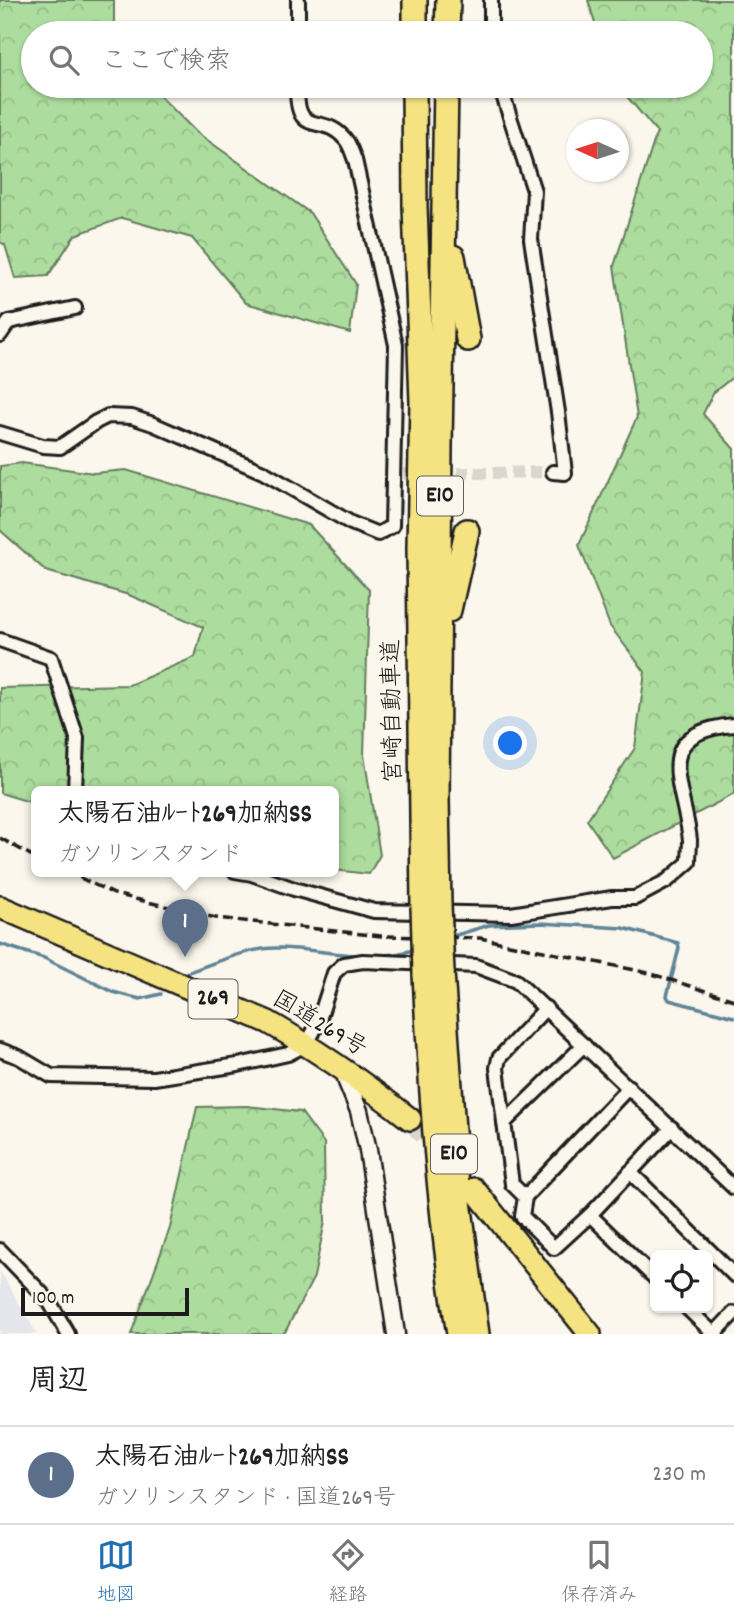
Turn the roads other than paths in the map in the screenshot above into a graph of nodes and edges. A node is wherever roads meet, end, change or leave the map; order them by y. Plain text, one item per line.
1 (298, 0) edge
2 (415, 0) edge
3 (448, 0) edge
4 (491, 0) edge
5 (298, 21) edge
6 (415, 21) edge
7 (447, 21) edge
8 (491, 21) edge
9 (297, 98) edge
10 (414, 98) edge
11 (446, 98) edge
12 (504, 98) edge
13 (444, 206) junction
14 (75, 308) dead end
15 (0, 335) edge
16 (468, 339) dead end
17 (0, 433) edge
18 (553, 472) dead end
19 (467, 531) dead end
20 (0, 640) edge
21 (439, 650) junction
22 (734, 725) edge
23 (75, 786) edge
24 (260, 877) edge
25 (431, 906) junction
26 (0, 907) edge
27 (433, 973) junction
28 (546, 1008) junction
29 (307, 1044) junction
30 (584, 1045) junction
31 (0, 1050) edge
32 (344, 1069) junction
33 (629, 1087) junction
34 (410, 1119) tunnel mouth
35 (504, 1124) junction
36 (672, 1128) junction
37 (630, 1172) junction
38 (734, 1188) edge
39 (474, 1189) dead end
40 (525, 1197) junction
41 (590, 1215) junction
42 (0, 1250) edge
43 (650, 1273) edge
44 (734, 1275) edge
45 (734, 1312) edge
46 (692, 1313) edge
47 (68, 1334) edge
48 (396, 1334) edge
49 (459, 1334) edge
50 (477, 1334) edge
51 (590, 1334) edge
52 (714, 1334) edge

1 - 5 street
2 - 6 highway
3 - 7 highway
4 - 8 street
9 - 17 street
10 - 25 highway, 宮崎自動車道 / E10
11 - 13 highway, 宮崎自動車道 / E10
12 - 18 street
13 - 16 highway
13 - 21 highway, 宮崎自動車道 / E10
14 - 15 street
19 - 21 highway
20 - 23 street
21 - 25 highway, 宮崎自動車道 / E10
22 - 24 street
25 - 27 highway, 宮崎自動車道 / E10, bridge
26 - 29 highway, 国道269号 / 269
27 - 49 highway, 宮崎自動車道 / E10
27 - 50 highway, 宮崎自動車道 / E10
28 - 29 street
28 - 30 street
28 - 35 street
29 - 31 street
29 - 32 highway, 国道269号 / 269
30 - 33 street
30 - 35 street
32 - 34 highway, 国道269号 / 269
32 - 48 street
33 - 36 street
33 - 40 street
35 - 40 street
36 - 37 street
36 - 38 street
37 - 41 street
37 - 44 street
39 - 51 highway
40 - 41 street
41 - 43 street
42 - 47 street
45 - 52 street
46 - 52 street

